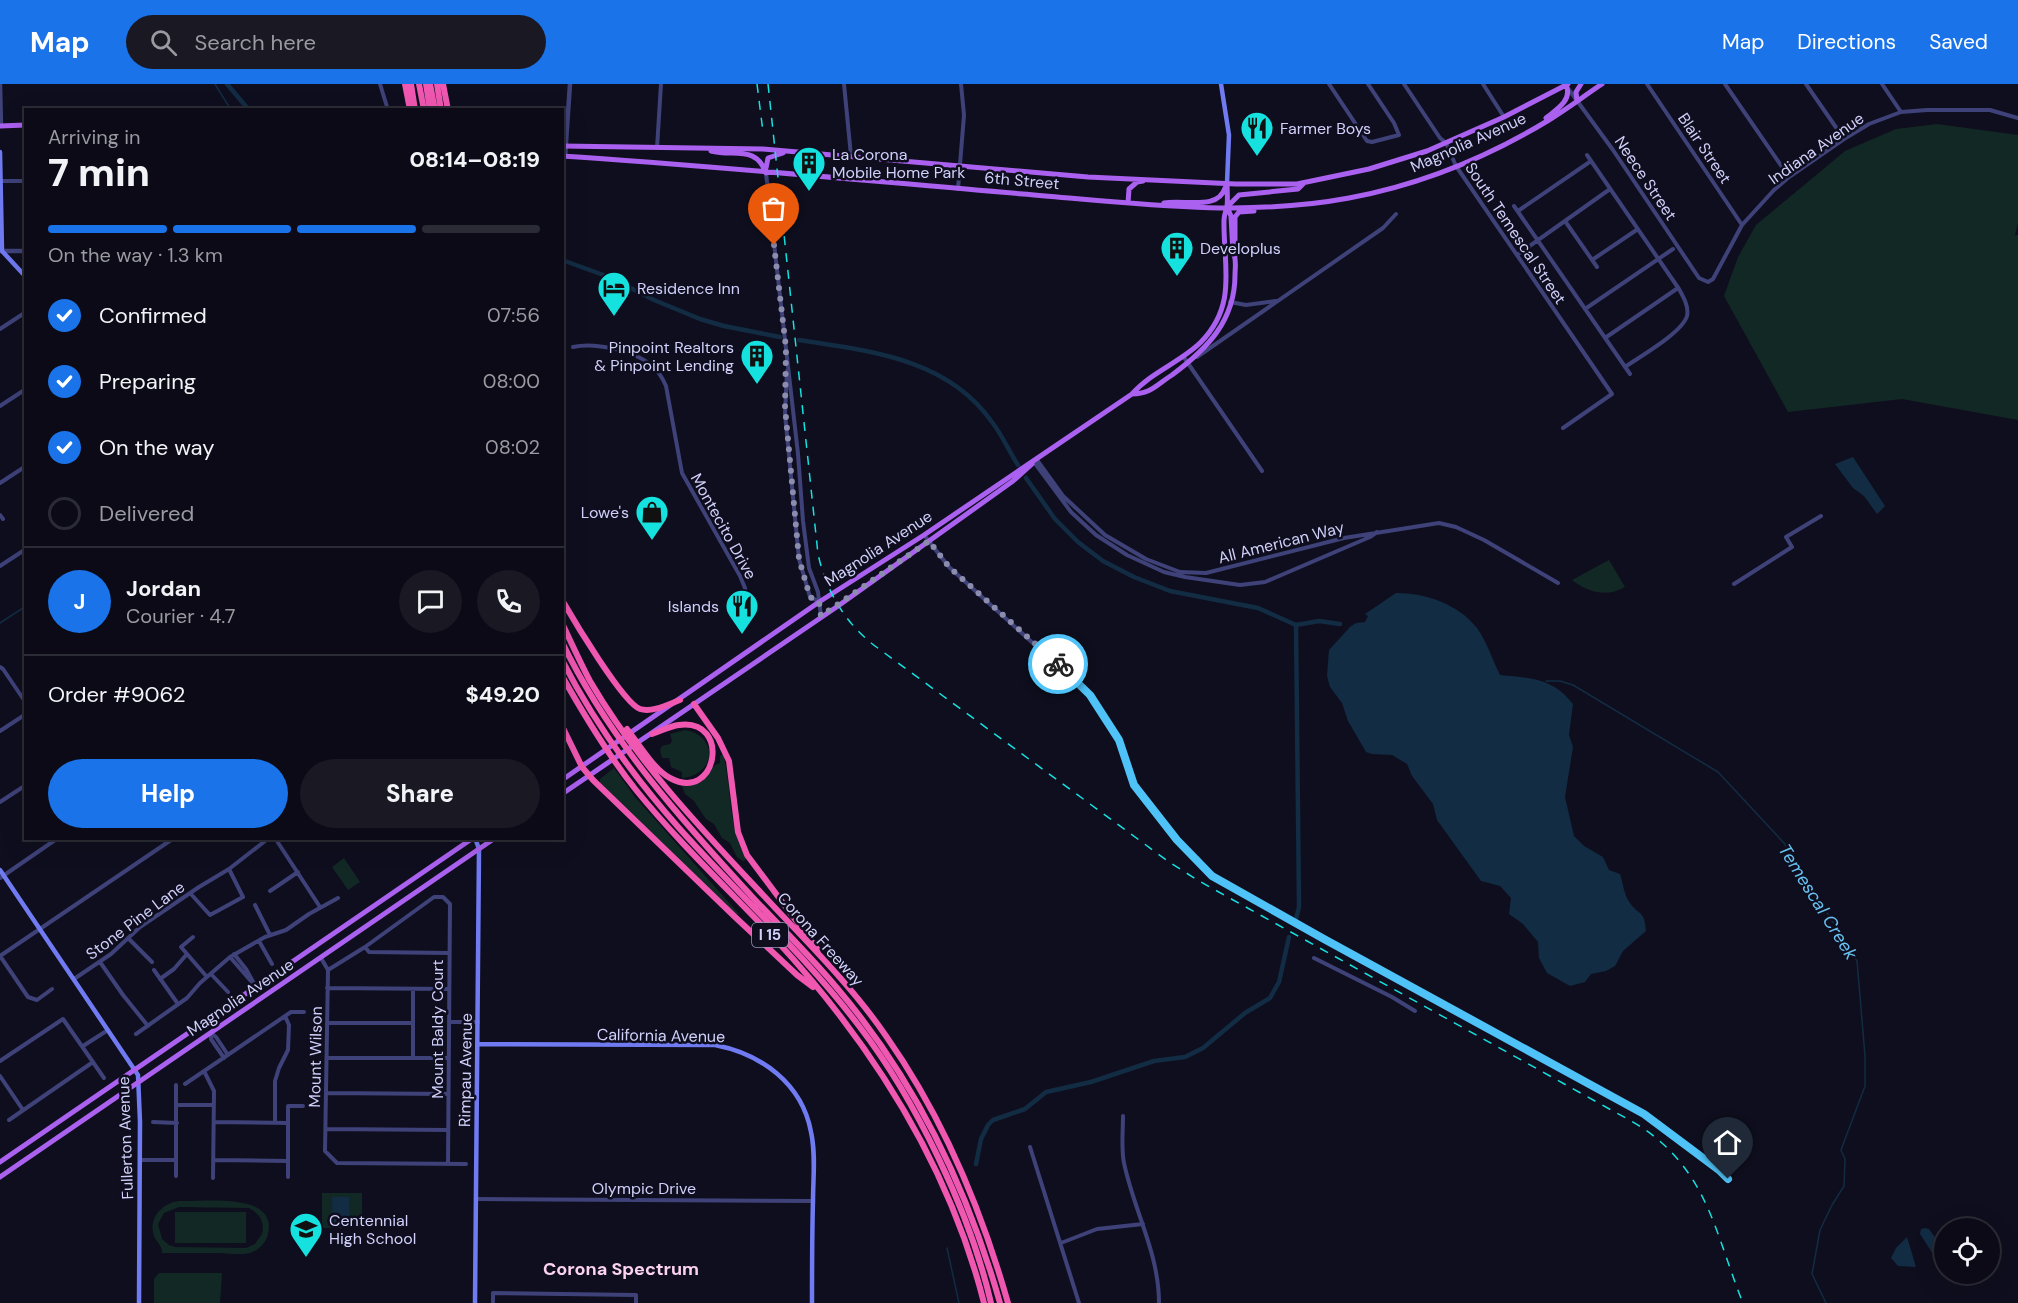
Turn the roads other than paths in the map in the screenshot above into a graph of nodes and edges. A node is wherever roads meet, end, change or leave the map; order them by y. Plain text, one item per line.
1 (0, 84) edge
2 (380, 84) edge
3 (405, 84) edge
4 (411, 84) edge
5 (419, 84) edge
6 (428, 84) edge
7 (437, 84) edge
8 (443, 84) edge
9 (570, 84) edge
10 (661, 84) edge
11 (844, 84) edge
12 (961, 84) edge
13 (1221, 84) edge
14 (1329, 84) edge
15 (1404, 84) edge
16 (1483, 84) edge
17 (1566, 84) edge
18 (1581, 84) edge
19 (1602, 84) edge
20 (1647, 84) edge
21 (1725, 84) edge
22 (1806, 84) edge
23 (1882, 84) edge
24 (1371, 85) edge
25 (1577, 100) junction
26 (387, 108) edge
27 (410, 108) edge
28 (416, 108) edge
29 (424, 108) edge
30 (430, 108) edge
31 (434, 108) edge
32 (441, 108) edge
33 (448, 108) edge
34 (1901, 112) junction
35 (1504, 117) junction
36 (2018, 118) edge
37 (24, 125) edge
38 (0, 126) edge
39 (1536, 127) junction
40 (0, 131) edge
41 (1844, 139) junction
42 (1446, 143) junction
43 (564, 146) edge
44 (657, 147) junction
45 (701, 148) junction
46 (0, 152) edge
47 (798, 152) junction
48 (1587, 155) dead end
49 (851, 156) junction
50 (564, 157) edge
51 (1591, 160) junction
52 (960, 166) junction
53 (1456, 166) junction
54 (766, 173) junction
55 (1789, 177) junction
56 (1148, 179) junction
57 (0, 181) edge
58 (24, 181) edge
59 (1305, 182) junction
60 (1227, 183) junction
61 (958, 189) junction
62 (1610, 189) junction
63 (1128, 203) junction
64 (1156, 205) junction
65 (1514, 206) dead end
66 (1227, 207) junction
67 (1273, 208) junction
68 (1518, 212) junction
69 (1396, 214) dead end
70 (1565, 221) junction
71 (1742, 225) junction
72 (1638, 229) junction
73 (1538, 240) junction
74 (1673, 249) dead end
75 (1, 251) edge
76 (24, 251) edge
77 (1516, 255) junction
78 (1235, 257) junction
79 (1658, 258) junction
80 (1592, 260) junction
81 (1597, 267) dead end
82 (24, 275) edge
83 (1708, 282) joint
84 (1678, 288) junction
85 (1224, 300) junction
86 (1276, 301) junction
87 (1232, 302) junction
88 (1585, 309) junction
89 (24, 313) edge
90 (0, 329) edge
91 (1605, 338) junction
92 (573, 347) dead end
93 (1183, 356) junction
94 (1188, 363) junction
95 (1625, 367) junction
96 (787, 370) junction
97 (1630, 375) dead end
98 (24, 390) edge
99 (1131, 394) junction
100 (0, 406) edge
101 (1563, 428) dead end
102 (1033, 463) junction
103 (24, 467) edge
104 (1262, 471) dead end
105 (1011, 479) junction
106 (0, 483) edge
107 (1821, 516) dead end
108 (1377, 531) junction
109 (924, 535) junction
110 (929, 541) junction
111 (24, 550) edge
112 (0, 566) edge
113 (1558, 583) dead end
114 (1734, 584) dead end
115 (819, 602) junction
116 (564, 603) edge
117 (746, 607) dead end
118 (821, 616) junction
119 (564, 627) edge
120 (564, 645) edge
121 (564, 663) edge
122 (0, 667) edge
123 (564, 679) edge
124 (24, 700) edge
125 (680, 700) junction
126 (694, 704) junction
127 (612, 714) junction
128 (24, 715) edge
129 (564, 730) edge
130 (0, 731) edge
131 (649, 736) junction
132 (582, 767) junction
133 (590, 776) junction
134 (564, 779) edge
135 (24, 786) edge
136 (564, 793) edge
137 (0, 802) edge
138 (55, 840) edge
139 (170, 840) edge
140 (266, 840) edge
141 (276, 840) edge
142 (471, 840) edge
143 (475, 840) edge
144 (492, 840) edge
145 (479, 849) junction
146 (229, 869) junction
147 (0, 870) edge
148 (298, 872) junction
149 (2, 877) edge
150 (270, 891) dead end
151 (190, 892) junction
152 (398, 892) junction
153 (338, 897) dead end
154 (405, 901) junction
155 (255, 905) dead end
156 (320, 907) junction
157 (40, 929) junction
158 (270, 935) junction
159 (193, 937) dead end
160 (128, 939) junction
161 (259, 941) junction
162 (365, 946) junction
163 (449, 953) junction
164 (187, 954) junction
165 (0, 956) edge
166 (232, 956) junction
167 (321, 958) junction
168 (1314, 958) dead end
169 (100, 962) junction
170 (152, 962) dead end
171 (826, 963) junction
172 (272, 964) dead end
173 (154, 970) dead end
174 (328, 970) junction
175 (209, 975) junction
176 (74, 979) junction
177 (160, 979) junction
178 (256, 988) junction
179 (327, 988) junction
180 (52, 989) dead end
181 (413, 989) junction
182 (449, 989) junction
183 (228, 992) dead end
184 (824, 996) junction
185 (264, 998) junction
186 (178, 1004) junction
187 (1415, 1011) dead end
188 (304, 1012) dead end
189 (285, 1016) junction
190 (449, 1022) junction
191 (477, 1022) junction
192 (203, 1023) junction
193 (327, 1023) junction
194 (413, 1023) junction
195 (148, 1026) junction
196 (108, 1030) junction
197 (210, 1033) junction
198 (136, 1034) dead end
199 (478, 1044) junction
200 (83, 1046) junction
201 (226, 1057) junction
202 (327, 1058) junction
203 (413, 1058) junction
204 (448, 1058) junction
205 (0, 1062) edge
206 (93, 1062) junction
207 (135, 1069) junction
208 (204, 1071) junction
209 (0, 1076) edge
210 (104, 1078) dead end
211 (139, 1082) junction
212 (185, 1084) dead end
213 (176, 1085) dead end
214 (326, 1093) junction
215 (448, 1094) junction
216 (177, 1105) junction
217 (214, 1105) junction
218 (303, 1106) dead end
219 (911, 1106) junction
220 (23, 1110) junction
221 (1123, 1116) dead end
222 (9, 1120) dead end
223 (61, 1121) junction
224 (153, 1122) dead end
225 (214, 1122) junction
226 (177, 1123) junction
227 (275, 1123) junction
228 (288, 1123) junction
229 (326, 1129) junction
230 (448, 1130) junction
231 (68, 1131) junction
232 (1030, 1147) dead end
233 (927, 1153) junction
234 (140, 1160) junction
235 (176, 1160) junction
236 (213, 1160) junction
237 (288, 1161) junction
238 (0, 1162) edge
239 (448, 1164) junction
240 (466, 1164) dead end
241 (176, 1176) dead end
242 (0, 1177) edge
243 (288, 1177) dead end
244 (213, 1178) dead end
245 (1728, 1179) dead end
246 (476, 1199) junction
247 (813, 1201) junction
248 (1143, 1224) junction
249 (1061, 1243) junction
250 (139, 1303) edge
251 (476, 1303) edge
252 (493, 1303) edge
253 (636, 1303) edge
254 (812, 1303) edge
255 (984, 1303) edge
256 (991, 1303) edge
257 (1005, 1303) edge
258 (1079, 1303) edge
259 (1160, 1303) edge

1 - 38 street
2 - 26 street
3 - 27 highway
4 - 28 highway
5 - 29 highway
6 - 30 highway
6 - 31 highway
7 - 32 highway
8 - 33 highway
9 - 43 street
10 - 44 street
11 - 49 street
12 - 52 street
13 - 60 main road
14 - 24 street
15 - 42 street, South Temescal Street
16 - 35 street
17 - 25 street, Neece Street
17 - 35 main road, Magnolia Avenue
17 - 39 main road
18 - 25 main road
19 - 25 main road, Magnolia Avenue
20 - 71 street, Blair Street
21 - 55 street
22 - 41 street
23 - 34 street
25 - 39 main road, Magnolia Avenue
25 - 83 street, Neece Street
34 - 36 street, Indiana Avenue
34 - 41 street, Indiana Avenue
35 - 42 main road, Magnolia Avenue
37 - 38 main road
38 - 40 main road
39 - 53 main road, Magnolia Avenue
41 - 55 street, Indiana Avenue
42 - 53 street, South Temescal Street
42 - 59 main road, Magnolia Avenue
43 - 44 main road, 6th Street
43 - 50 street
44 - 45 main road, 6th Street
45 - 47 main road, 6th Street
45 - 54 main road
46 - 57 main road
47 - 49 main road, 6th Street
47 - 54 main road
48 - 51 street
49 - 52 main road, 6th Street
50 - 54 main road, 6th Street
51 - 62 street
51 - 68 street
52 - 56 main road, 6th Street
52 - 61 street
53 - 67 main road, Magnolia Avenue
53 - 77 street, South Temescal Street
54 - 61 main road, 6th Street
54 - 96 street
55 - 71 street, Indiana Avenue
56 - 60 main road, 6th Street
56 - 63 main road
57 - 58 street
57 - 75 main road
59 - 60 main road, Magnolia Avenue
59 - 66 main road
60 - 64 main road
60 - 66 main road, Magnolia Avenue
61 - 63 main road, 6th Street
62 - 70 street
62 - 72 street
63 - 64 main road, 6th Street
64 - 66 main road, 6th Street
65 - 68 street
66 - 67 main road, Magnolia Avenue
66 - 78 main road, Magnolia Avenue
66 - 85 main road, Magnolia Avenue
67 - 78 main road
68 - 73 street
69 - 86 street
70 - 73 street
70 - 80 street
71 - 83 street, Indiana Avenue
72 - 79 street
72 - 80 street
73 - 77 street
73 - 88 street
74 - 79 street
75 - 76 street
75 - 82 main road
77 - 101 street, South Temescal Street
78 - 87 main road, Magnolia Avenue
79 - 84 street
79 - 88 street
80 - 81 street
84 - 91 street
84 - 95 street
85 - 87 street
85 - 93 main road, Magnolia Avenue
86 - 87 street
86 - 94 street
87 - 94 main road, Magnolia Avenue
88 - 91 street
89 - 90 street
91 - 95 street
92 - 117 street, Montecito Drive
93 - 94 street
93 - 99 main road, Magnolia Avenue
94 - 99 main road, Magnolia Avenue
94 - 104 street
95 - 97 street
96 - 115 street
96 - 115 street
98 - 100 street
99 - 102 main road, Magnolia Avenue
102 - 105 main road, Magnolia Avenue
102 - 108 street, All American Way
102 - 108 street, All American Way
103 - 106 street
105 - 109 main road, Magnolia Avenue
105 - 110 main road, Magnolia Avenue
107 - 114 street
108 - 113 street, All American Way
109 - 110 street
109 - 115 main road, Magnolia Avenue
110 - 118 main road, Magnolia Avenue
110 - 245 street
111 - 112 street
115 - 118 street
115 - 125 main road, Magnolia Avenue
116 - 125 highway
118 - 126 main road, Magnolia Avenue
119 - 127 highway, Corona Freeway / I 15
120 - 257 highway
121 - 219 highway
122 - 124 street
123 - 184 highway, I 15
125 - 126 main road
125 - 132 main road, Magnolia Avenue
126 - 131 main road, Magnolia Avenue
126 - 171 highway
127 - 131 highway
127 - 171 highway, Corona Freeway / I 15
128 - 130 street
129 - 132 highway
131 - 133 main road, Magnolia Avenue
132 - 133 highway
132 - 134 main road, Magnolia Avenue
133 - 136 main road, Magnolia Avenue
133 - 184 highway
135 - 137 street
138 - 149 street
139 - 157 street
140 - 146 street, Stone Pine Lane
141 - 148 street
142 - 152 main road, Magnolia Avenue
143 - 145 main road, Rimpau Avenue
144 - 145 main road, Magnolia Avenue
145 - 154 main road, Magnolia Avenue
145 - 191 main road, Rimpau Avenue
146 - 151 street, Stone Pine Lane
146 - 151 street
147 - 149 main road, Fullerton Avenue
148 - 150 street
148 - 156 street
149 - 157 main road, Fullerton Avenue
151 - 160 street, Stone Pine Lane
152 - 154 main road
152 - 178 main road, Magnolia Avenue
153 - 156 street
154 - 167 main road, Magnolia Avenue
155 - 158 street
156 - 158 street
157 - 165 street
157 - 176 main road, Fullerton Avenue
158 - 161 street
159 - 164 street
160 - 169 street, Stone Pine Lane
160 - 170 street
161 - 166 street
161 - 172 street
162 - 163 street
162 - 163 street, Mount Baldy Court
162 - 174 street
163 - 182 street, Mount Baldy Court
164 - 175 street
164 - 177 street
165 - 180 street
166 - 175 street
166 - 178 street
167 - 174 street
167 - 185 main road, Magnolia Avenue
168 - 187 street
169 - 176 street, Stone Pine Lane
169 - 195 street
171 - 257 highway, Corona Freeway / I 15
173 - 177 street
174 - 179 street, Mount Wilson
175 - 183 street
175 - 186 street
176 - 196 main road, Fullerton Avenue
177 - 186 street
178 - 185 main road
178 - 192 main road, Magnolia Avenue
179 - 181 street
179 - 193 street, Mount Wilson
181 - 182 street
181 - 194 street
182 - 190 street, Mount Baldy Court
184 - 233 highway, I 15
185 - 197 main road, Magnolia Avenue
186 - 195 street
188 - 189 street
189 - 201 street
189 - 227 street
190 - 191 street
190 - 204 street, Mount Baldy Court
191 - 199 main road, Rimpau Avenue
192 - 197 main road
192 - 207 main road, Magnolia Avenue
193 - 194 street
193 - 202 street, Mount Wilson
194 - 203 street
195 - 198 street
196 - 200 street
196 - 207 main road, Fullerton Avenue
197 - 201 street
197 - 211 main road, Magnolia Avenue
199 - 246 main road, Rimpau Avenue
199 - 247 main road, California Avenue
200 - 205 street
200 - 206 street
201 - 208 street
202 - 203 street
202 - 214 street, Mount Wilson
203 - 204 street
204 - 215 street, Mount Baldy Court
206 - 210 street
206 - 220 street
207 - 211 main road, Fullerton Avenue
207 - 223 main road, Magnolia Avenue
208 - 212 street
208 - 217 street
209 - 220 street
211 - 231 main road, Magnolia Avenue
211 - 234 main road, Fullerton Avenue
213 - 216 street
214 - 215 street
214 - 229 street, Mount Wilson
215 - 230 street, Mount Baldy Court
216 - 217 street
216 - 226 street
217 - 225 street
218 - 228 street
219 - 233 highway
219 - 256 highway
220 - 222 street
221 - 248 street
223 - 231 main road
223 - 238 main road, Magnolia Avenue
224 - 226 street
225 - 227 street
225 - 236 street
226 - 235 street
227 - 228 street
228 - 237 street
229 - 230 street
229 - 239 street, Mount Wilson
230 - 239 street, Mount Baldy Court
231 - 242 main road, Magnolia Avenue
232 - 249 street
233 - 255 highway, I 15
234 - 235 street
234 - 250 main road, Fullerton Avenue
235 - 241 street
236 - 237 street
236 - 244 street
237 - 243 street
239 - 240 street
246 - 247 street, Olympic Drive
246 - 251 main road, Rimpau Avenue
247 - 254 main road, California Avenue
248 - 249 street
248 - 259 street
249 - 258 street
252 - 253 street

